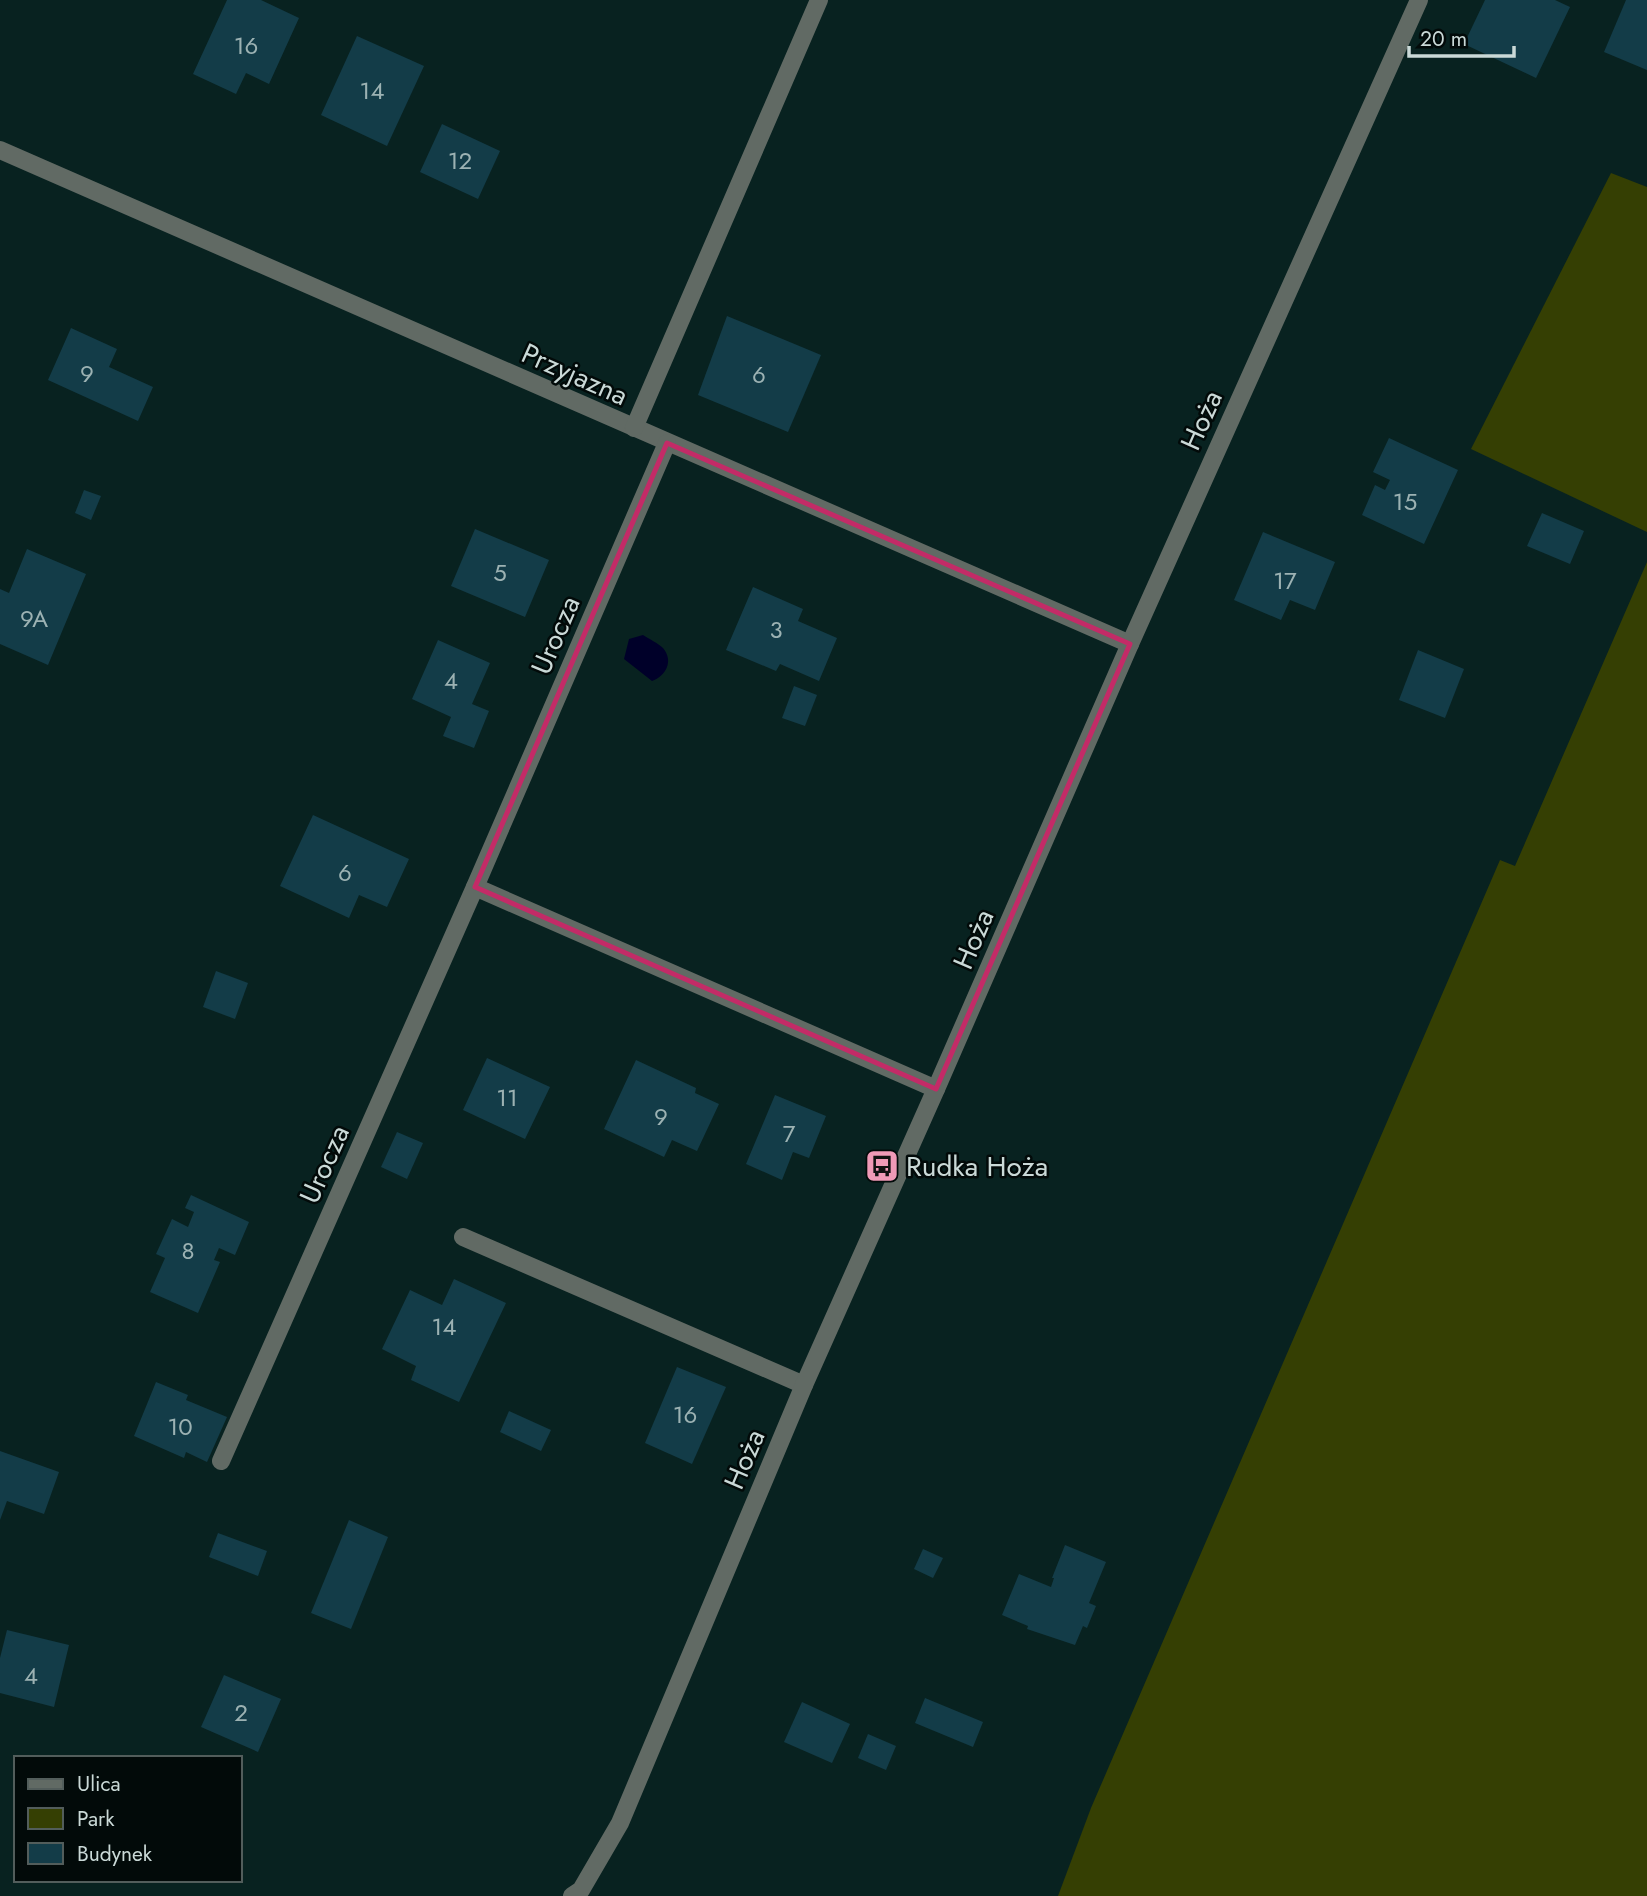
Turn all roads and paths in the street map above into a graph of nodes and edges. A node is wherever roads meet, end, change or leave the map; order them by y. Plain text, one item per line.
1 (819, 0) edge
2 (1419, 0) edge
3 (0, 150) edge
4 (634, 428) junction
5 (667, 443) junction
6 (1130, 644) junction
7 (475, 887) junction
8 (936, 1089) junction
9 (463, 1237) dead end
10 (804, 1385) junction
11 (221, 1461) dead end
12 (572, 1896) edge

1 - 4 street
2 - 6 street, Hoża
3 - 4 street, Przyjazna
4 - 5 street, Przyjazna
5 - 6 street, Przyjazna
5 - 7 street, Urocza
6 - 8 street, Hoża
7 - 8 street
7 - 11 street, Urocza
8 - 10 street, Hoża
9 - 10 street
10 - 12 street, Hoża

